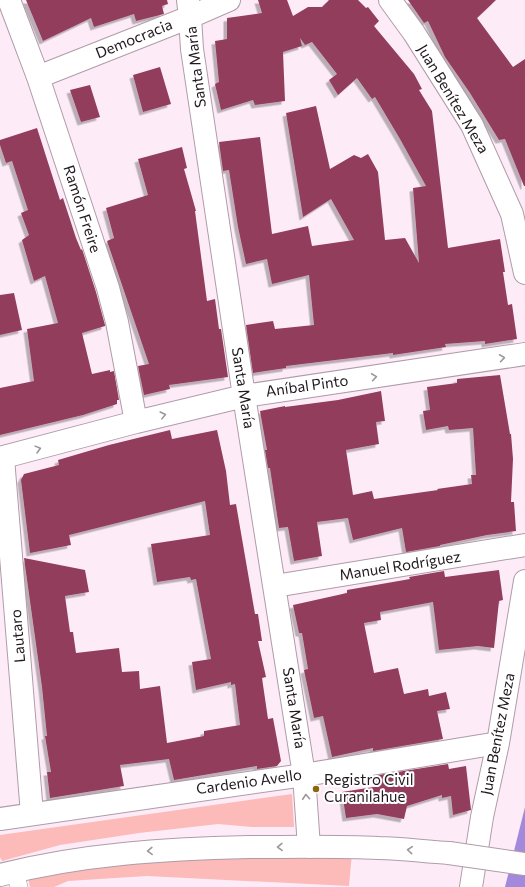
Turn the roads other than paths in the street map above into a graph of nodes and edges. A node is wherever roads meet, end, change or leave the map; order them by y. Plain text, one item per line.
1 (230, 0) edge
2 (390, 0) edge
3 (7, 6) edge
4 (189, 8) edge
5 (38, 77) junction
6 (525, 273) edge
7 (525, 354) edge
8 (244, 396) junction
9 (136, 422) junction
10 (2, 458) edge
11 (525, 545) edge
12 (525, 582) edge
13 (275, 586) junction
14 (498, 743) junction
15 (304, 775) junction
16 (32, 814) junction
17 (0, 819) edge
18 (309, 847) junction
19 (525, 864) edge
20 (11, 878) edge
21 (471, 887) edge

1 - 4 street, Democracia
2 - 6 street, Juan Benítez Meza
3 - 5 street, Ramón Freire
4 - 5 street, Democracia
4 - 8 street, Santa María
5 - 9 street, Ramón Freire
8 -> 7 street, Aníbal Pinto
9 -> 8 street, Aníbal Pinto
8 - 13 street, Santa María
10 -> 9 street, Aníbal Pinto
10 - 16 street, Lautaro
11 - 13 street, Manuel Rodríguez
12 - 14 street, Juan Benítez Meza
13 - 15 street, Santa María
14 - 15 street, Cardenio Avello
14 - 21 street, Juan Benítez Meza
15 - 16 street, Cardenio Avello
18 -> 15 street, Santa María
16 - 17 street, Cardenio Avello
19 -> 18 street, bridge
18 -> 20 street

